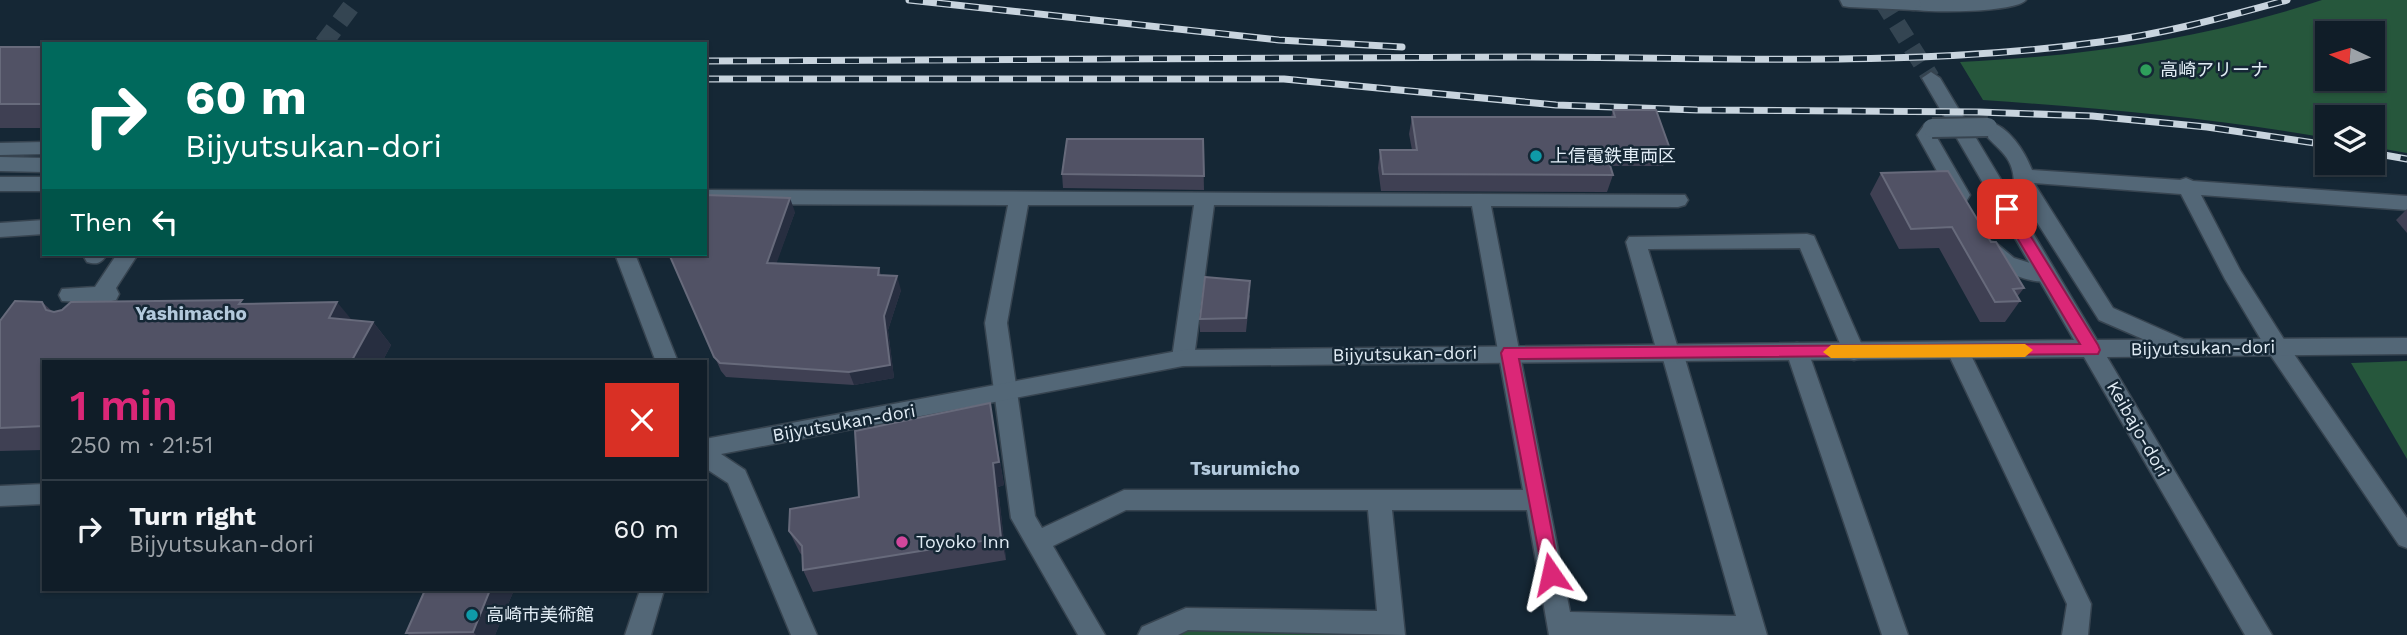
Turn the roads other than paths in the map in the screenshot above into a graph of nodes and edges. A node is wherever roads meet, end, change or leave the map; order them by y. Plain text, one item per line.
1 (1848, 0) edge
2 (2018, 0) edge
3 (1913, 2) edge
4 (1931, 78) tunnel mouth
5 (0, 141) edge
6 (42, 141) edge
7 (42, 148) edge
8 (0, 149) edge
9 (0, 164) edge
10 (42, 165) edge
11 (2026, 176) junction
12 (0, 184) edge
13 (42, 184) edge
14 (2186, 185) junction
15 (707, 197) edge
16 (1019, 199) junction
17 (1480, 199) junction
18 (1205, 200) junction
19 (1678, 200) dead end
20 (2407, 203) edge
21 (1966, 207) edge
22 (42, 227) edge
23 (0, 230) edge
24 (1980, 231) edge
25 (131, 256) edge
26 (626, 256) edge
27 (2045, 275) junction
28 (110, 294) junction
29 (69, 295) dead end
30 (80, 326) edge
31 (2407, 346) edge
32 (2277, 347) junction
33 (2182, 348) junction
34 (2092, 350) junction
35 (1797, 351) junction
36 (1958, 351) junction
37 (1670, 352) junction
38 (1854, 352) junction
39 (1510, 353) junction
40 (1184, 358) junction
41 (666, 360) edge
42 (1007, 393) junction
43 (707, 449) edge
44 (707, 457) edge
45 (42, 494) edge
46 (0, 496) edge
47 (1379, 500) junction
48 (1537, 500) junction
49 (2407, 538) edge
50 (1039, 541) junction
51 (652, 591) edge
52 (1391, 629) edge
53 (1561, 629) edge
54 (1752, 631) edge
55 (638, 635) edge
56 (804, 635) edge
57 (1092, 635) edge
58 (1151, 635) edge
59 (1895, 635) edge
60 (2075, 635) edge
61 (2259, 635) edge

1 - 3 street
2 - 3 street
4 - 27 street, Keibajo-dori
5 - 6 street
7 - 8 street
9 - 10 street
11 - 14 street
11 - 21 street, bridge
11 - 33 street
12 - 13 street
14 - 20 street
14 - 32 street
15 - 16 street
16 - 18 street
16 - 42 street
17 - 18 street
17 - 19 street
17 - 39 street
18 - 40 street
22 - 23 street
24 - 27 street
25 - 28 street
26 - 41 street
27 - 34 street, Keibajo-dori
28 - 29 street
28 - 30 street
31 - 32 street, Bijyutsukan-dori
32 - 33 street, Bijyutsukan-dori
32 - 49 street
33 - 34 street, Bijyutsukan-dori
34 - 36 street, Bijyutsukan-dori
34 - 61 street, Keibajo-dori
35 - 37 street, Bijyutsukan-dori
35 - 38 street, Bijyutsukan-dori
35 - 59 street
36 - 38 street, Bijyutsukan-dori
36 - 60 street
37 - 38 street
37 - 39 street, Bijyutsukan-dori
37 - 54 street
39 - 40 street, Bijyutsukan-dori
39 - 48 street
40 - 42 street, Bijyutsukan-dori
42 - 43 street, Bijyutsukan-dori
42 - 50 street
44 - 56 street
45 - 46 street
47 - 48 street
47 - 50 street
47 - 52 street
48 - 53 street
50 - 57 street
51 - 55 street
52 - 58 street
53 - 54 street

